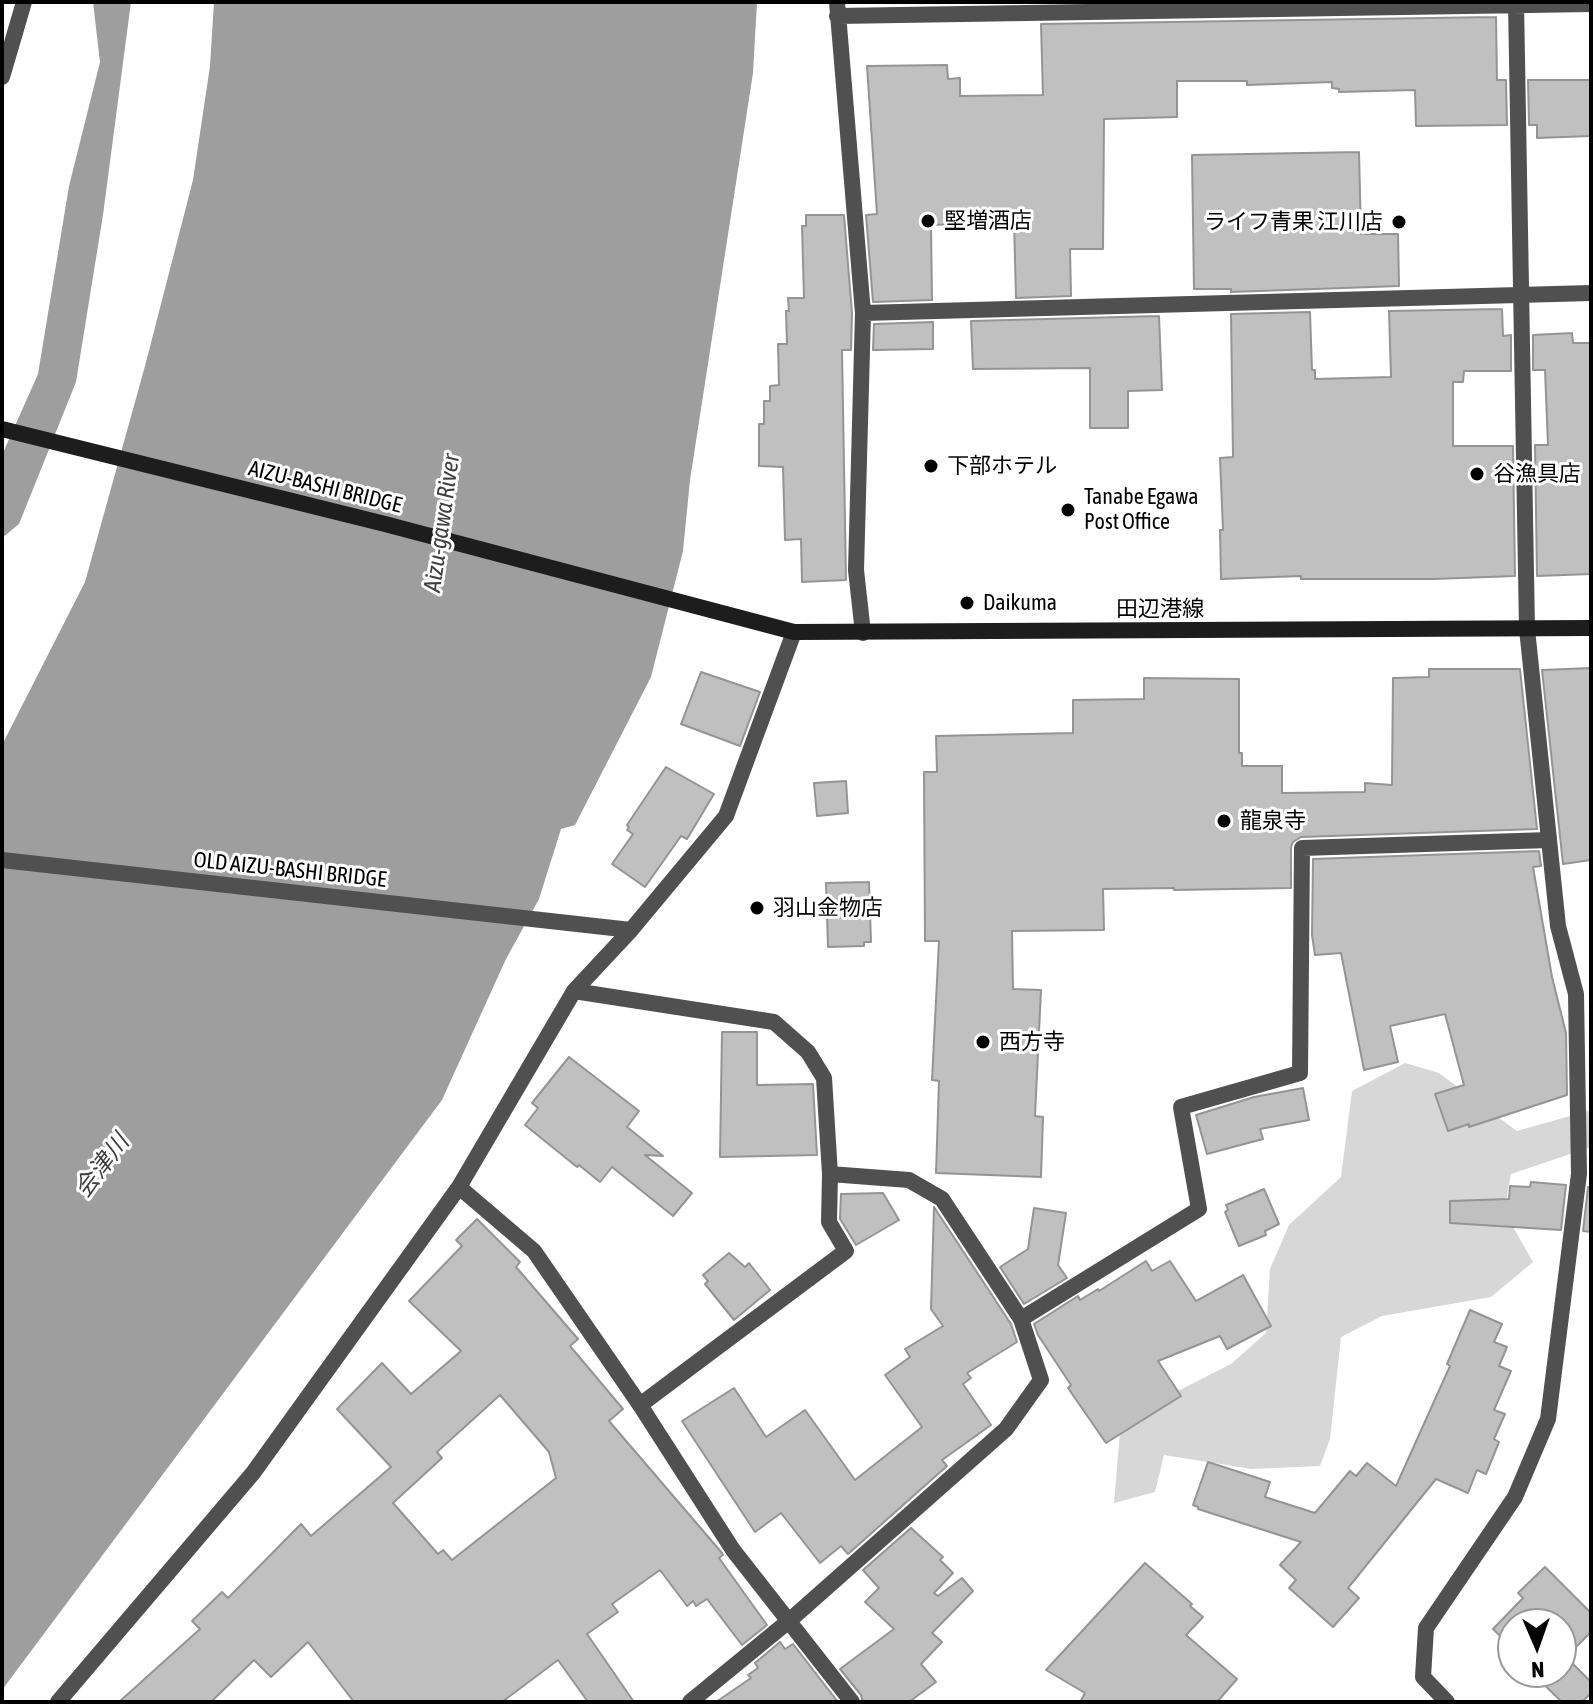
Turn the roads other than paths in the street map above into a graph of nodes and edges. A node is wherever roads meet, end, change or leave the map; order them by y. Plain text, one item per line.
1 (24, 2) edge
2 (1516, 4) edge
3 (1591, 4) edge
4 (837, 9) edge
5 (2, 77) edge
6 (1591, 293) edge
7 (1519, 294) junction
8 (863, 313) junction
9 (2, 429) edge
10 (730, 616) joint
11 (1591, 628) edge
12 (1527, 629) junction
13 (794, 632) junction
14 (863, 633) junction
15 (1549, 840) junction
16 (2, 860) edge
17 (631, 930) junction
18 (574, 991) junction
19 (830, 1174) junction
20 (459, 1187) junction
21 (1021, 1319) junction
22 (640, 1405) junction
23 (790, 1620) junction
24 (58, 1702) edge
25 (690, 1702) edge
26 (852, 1702) edge
27 (1447, 1702) edge

1 - 5 street
2 - 3 street
2 - 4 street
2 - 7 street
4 - 8 street
6 - 7 street
7 - 8 street
7 - 12 street
8 - 14 street
9 - 10 main road, AIZU-BASHI BRIDGE
10 - 13 main road, 田辺港線
11 - 12 main road, 田辺港線
12 - 14 main road, 田辺港線
12 - 15 street
13 - 14 main road, 田辺港線
13 - 17 street
15 - 21 street
15 - 27 street
16 - 17 street, OLD AIZU-BASHI BRIDGE
17 - 18 street
18 - 19 street
18 - 20 street
19 - 21 street
19 - 22 street
20 - 22 street
20 - 24 street
21 - 23 street
22 - 23 street
23 - 25 street
23 - 26 street

